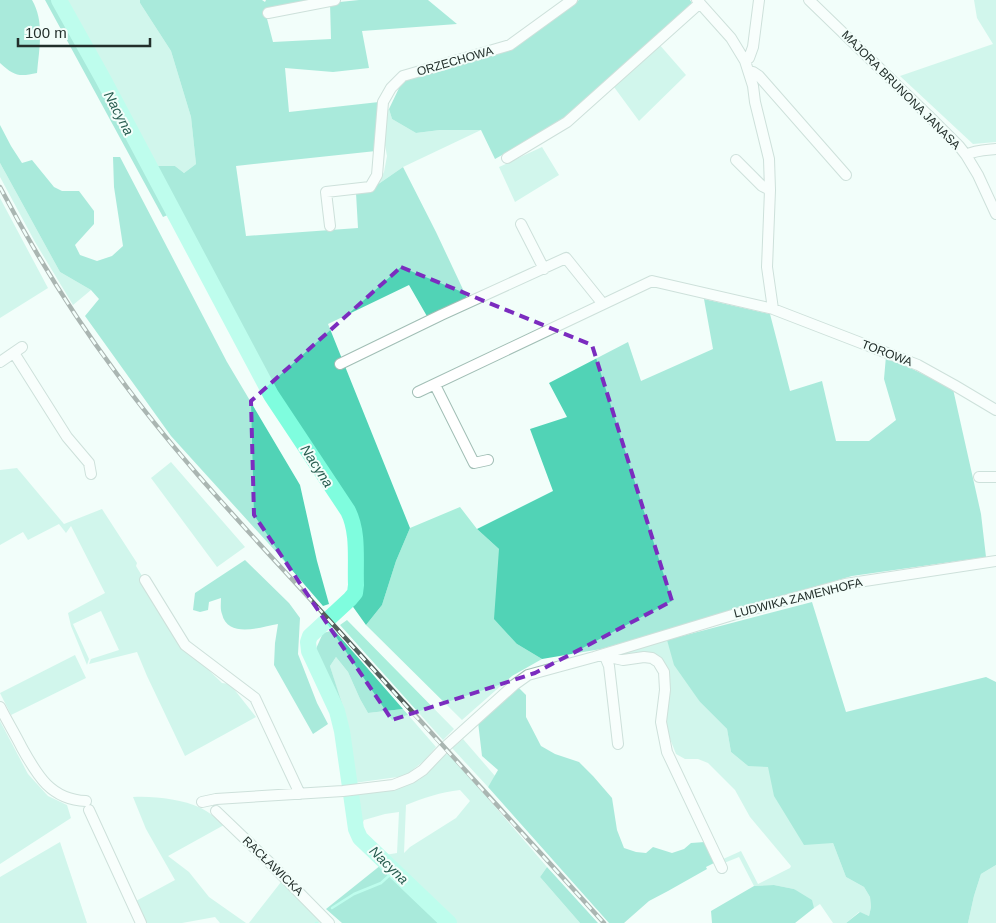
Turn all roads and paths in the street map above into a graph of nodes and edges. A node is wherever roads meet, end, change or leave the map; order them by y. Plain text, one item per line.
1 (335, 0) edge
2 (572, 0) edge
3 (759, 0) edge
4 (809, 0) edge
5 (698, 2) edge
6 (268, 13) dead end
7 (747, 66) junction
8 (996, 148) edge
9 (966, 155) junction
10 (507, 158) dead end
11 (736, 160) dead end
12 (846, 175) dead end
13 (770, 190) junction
14 (996, 214) edge
15 (521, 224) dead end
16 (330, 226) dead end
17 (544, 269) junction
18 (603, 304) junction
19 (773, 309) junction
20 (0, 362) edge
21 (340, 364) dead end
22 (435, 385) junction
23 (418, 392) dead end
24 (996, 410) edge
25 (488, 460) dead end
26 (91, 474) dead end
27 (979, 477) dead end
28 (996, 477) edge
29 (996, 561) edge
30 (145, 580) dead end
31 (604, 654) junction
32 (0, 707) edge
33 (618, 744) dead end
34 (300, 794) junction
35 (202, 802) dead end
36 (216, 811) dead end
37 (722, 868) dead end
38 (140, 923) edge
39 (330, 923) edge

1 - 6 street
2 - 16 street, ORZECHOWA
3 - 7 street
4 - 9 street, MAJORA BRUNONA JANASA
5 - 7 street
5 - 10 street
7 - 12 street
7 - 13 street
8 - 9 street
9 - 14 street, MAJORA BRUNONA JANASA
11 - 13 street
13 - 19 street
15 - 17 street
17 - 18 street
17 - 21 street
18 - 19 street
18 - 22 street
19 - 24 street, TOROWA
20 - 26 street
22 - 23 street
22 - 25 street
27 - 28 street
29 - 31 street, LUDWIKA ZAMENHOFA
30 - 34 street
31 - 33 street
31 - 34 street, LUDWIKA ZAMENHOFA
31 - 37 street, LUDWIKA ZAMENHOFA
32 - 38 street
34 - 35 street, LUDWIKA ZAMENHOFA
36 - 39 street, RACŁAWICKA

